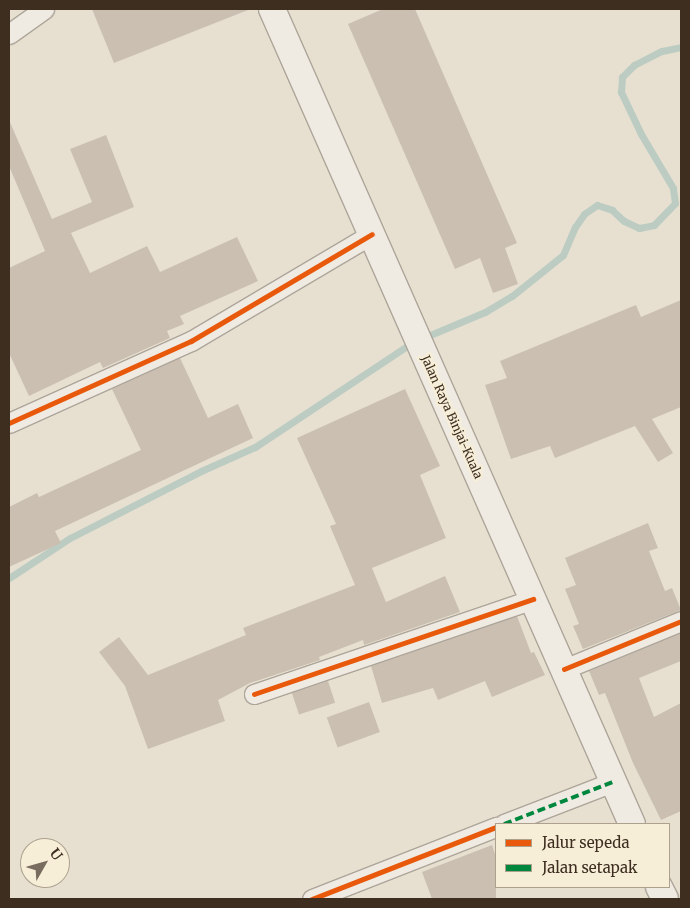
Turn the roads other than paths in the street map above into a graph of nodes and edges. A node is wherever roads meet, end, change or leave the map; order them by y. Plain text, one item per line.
1 (44, 9) edge
2 (272, 9) edge
3 (9, 34) edge
4 (372, 234) junction
5 (9, 423) edge
6 (533, 599) junction
7 (681, 621) edge
8 (564, 670) junction
9 (254, 694) dead end
10 (613, 782) junction
11 (507, 823) edge
12 (632, 823) edge
13 (495, 828) edge
14 (312, 899) edge

1 - 3 street
2 - 4 main road, Jalan Raya Binjai-Kuala
4 - 5 street
4 - 6 main road, Jalan Raya Binjai-Kuala
6 - 8 main road, Jalan Raya Binjai-Kuala
6 - 9 street
7 - 8 street
8 - 10 main road, Jalan Raya Binjai-Kuala
10 - 11 street
10 - 12 main road, Jalan Raya Binjai-Kuala
13 - 14 street

